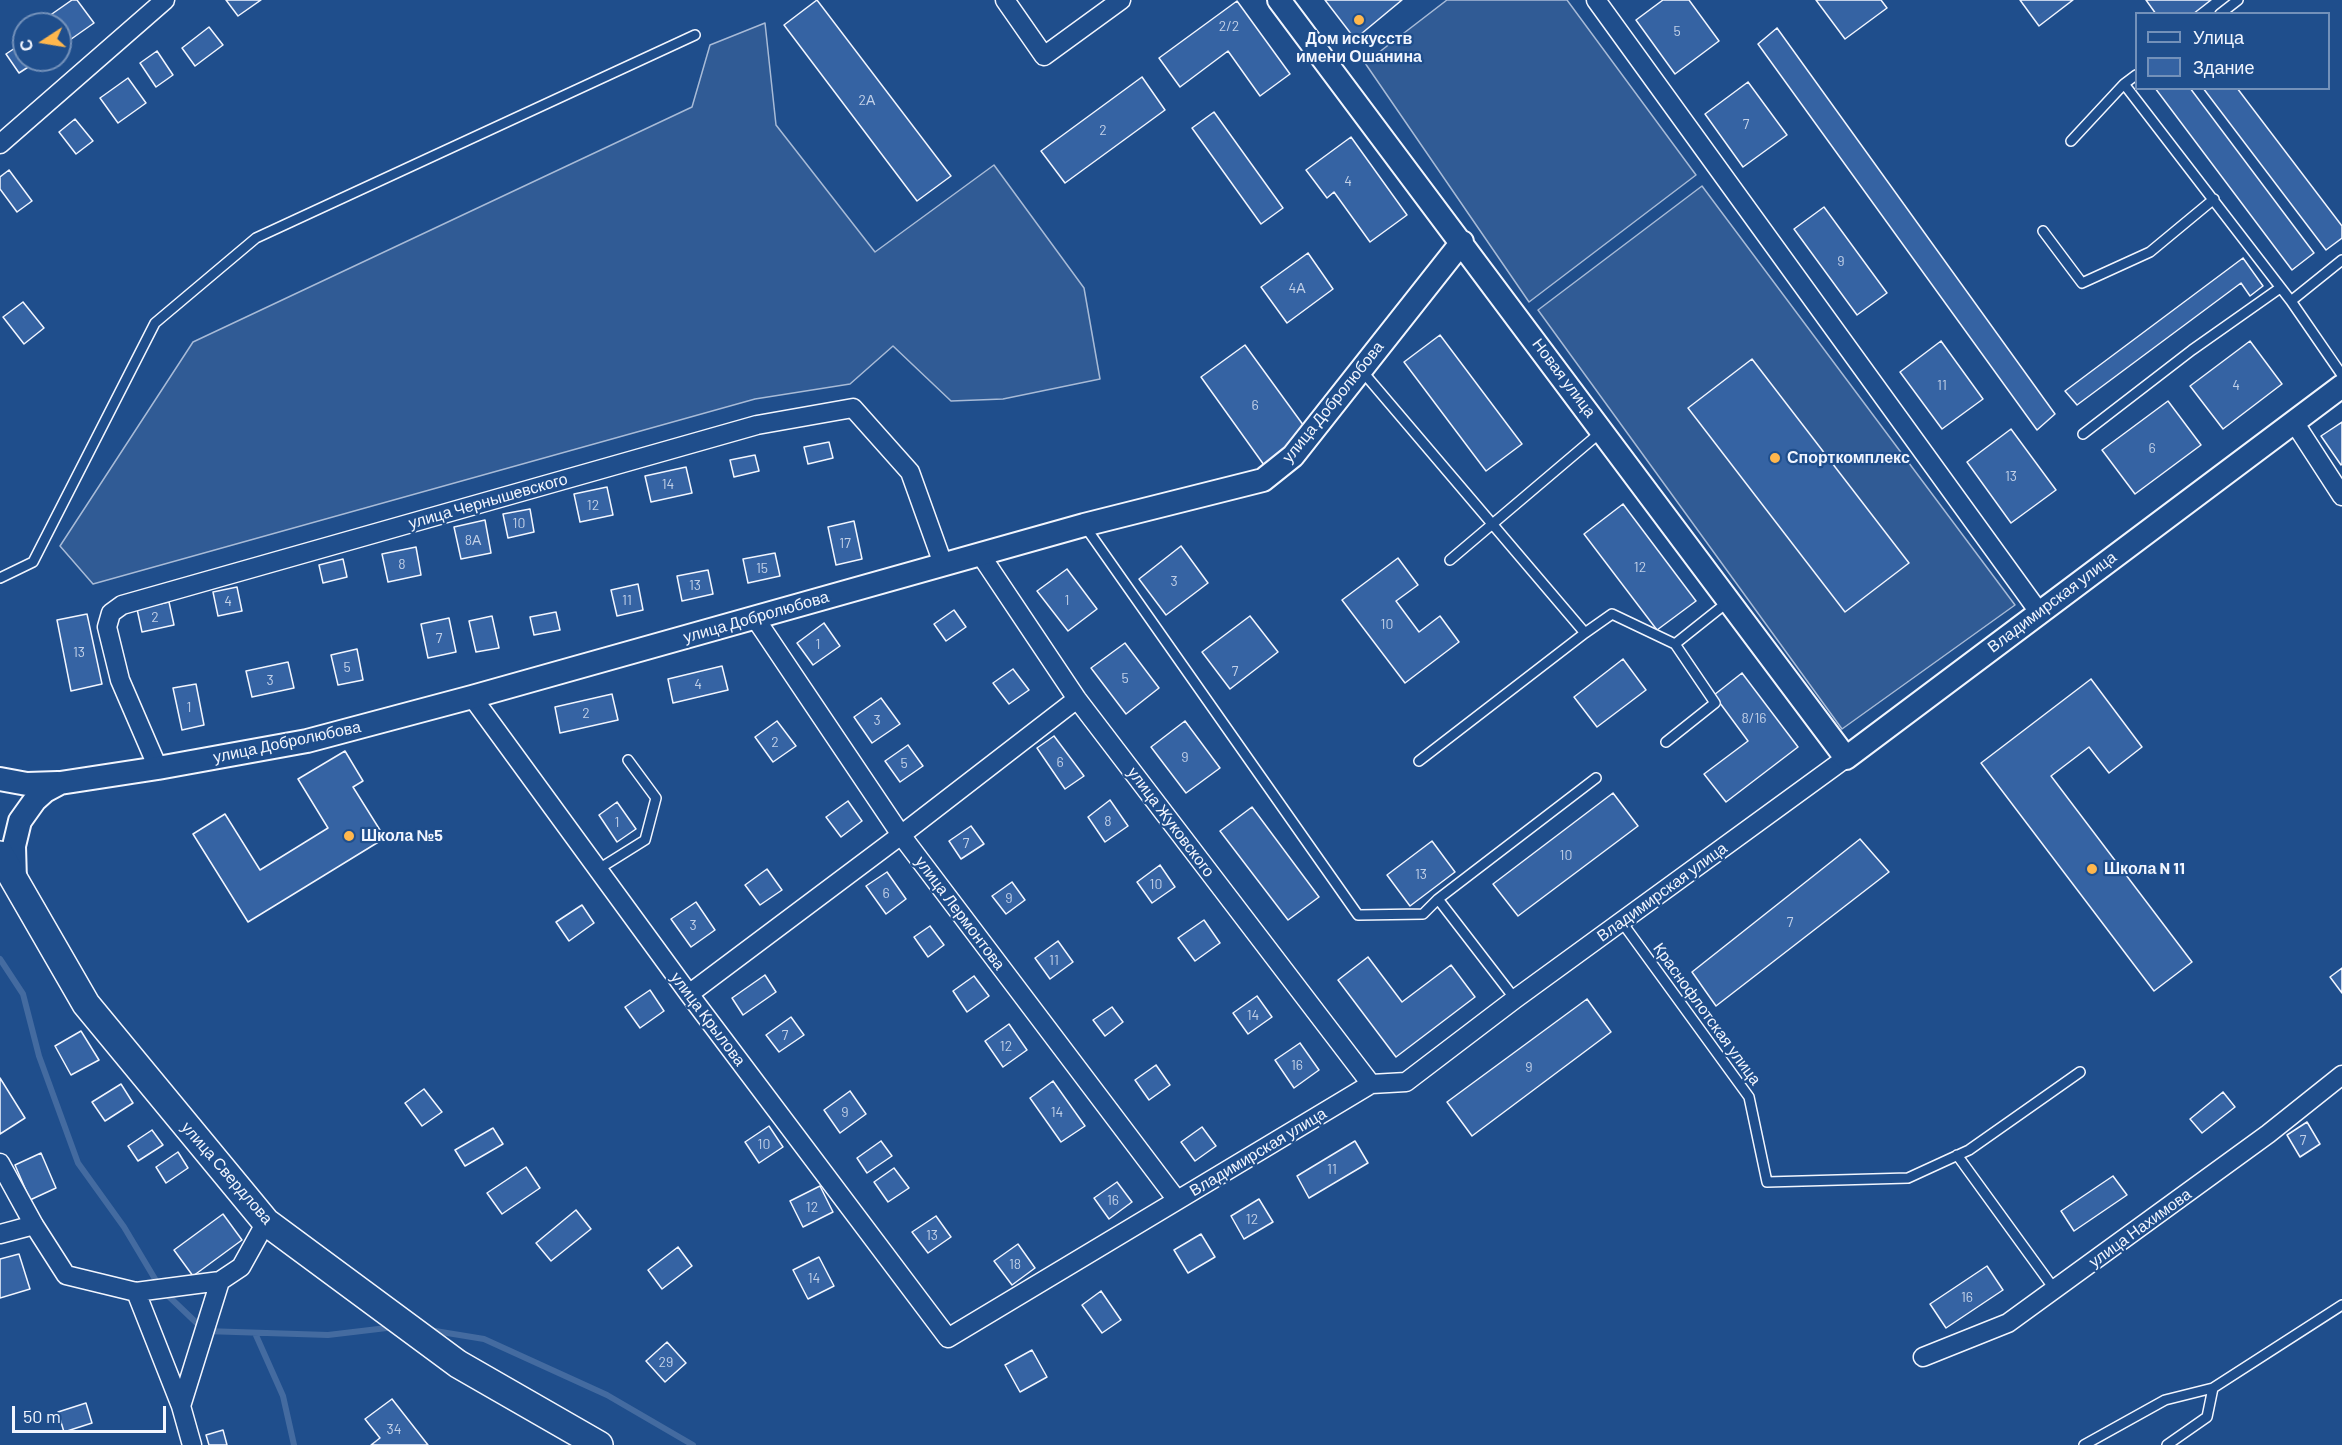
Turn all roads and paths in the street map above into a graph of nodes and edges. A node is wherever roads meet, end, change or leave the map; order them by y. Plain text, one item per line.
1 (1005, 0) edge
2 (1121, 0) edge
3 (1279, 0) edge
4 (1596, 0) edge
5 (2238, 0) edge
6 (163, 1) edge
7 (2223, 12) edge
8 (695, 35) dead end
9 (2135, 76) edge
10 (2124, 84) junction
11 (2071, 141) dead end
12 (0, 144) edge
13 (2214, 199) junction
14 (2043, 231) dead end
15 (1462, 242) junction
16 (2342, 260) edge
17 (2280, 288) junction
18 (2290, 301) junction
19 (1361, 369) junction
20 (2342, 375) edge
21 (2342, 386) edge
22 (2295, 422) junction
23 (1603, 431) junction
24 (2083, 434) dead end
25 (2342, 496) edge
26 (1492, 524) junction
27 (1084, 525) junction
28 (980, 554) junction
29 (1450, 560) dead end
30 (943, 564) junction
31 (0, 578) edge
32 (1729, 601) junction
33 (2039, 612) junction
34 (755, 618) junction
35 (1585, 633) junction
36 (1675, 644) junction
37 (472, 697) junction
38 (1077, 699) junction
39 (1666, 742) dead end
40 (1846, 758) junction
41 (628, 760) dead end
42 (1419, 762) dead end
43 (158, 768) junction
44 (1596, 778) dead end
45 (0, 779) edge
46 (60, 783) junction
47 (901, 835) junction
48 (0, 855) edge
49 (597, 870) junction
50 (15, 883) junction
51 (1438, 899) junction
52 (1621, 921) junction
53 (689, 994) junction
54 (1515, 999) junction
55 (2080, 1072) dead end
56 (2342, 1075) edge
57 (1371, 1084) junction
58 (1957, 1155) junction
59 (0, 1163) edge
60 (1177, 1200) junction
61 (267, 1222) junction
62 (34, 1225) junction
63 (0, 1234) edge
64 (220, 1281) junction
65 (2055, 1290) junction
66 (136, 1292) junction
67 (2342, 1305) edge
68 (948, 1338) joint
69 (1923, 1357) dead end
70 (2213, 1388) junction
71 (181, 1406) junction
72 (192, 1445) edge
73 (599, 1445) edge
74 (2084, 1445) edge
75 (2167, 1445) edge

1 - 2 street
3 - 15 street, Новая улица
4 - 33 street
5 - 7 lane
6 - 12 street
8 - 31 lane
9 - 10 lane
10 - 11 lane
10 - 13 lane
13 - 14 lane
13 - 17 lane
15 - 19 street, улица Добролюбова
15 - 23 street, Новая улица
16 - 18 lane
17 - 18 lane
17 - 24 lane
18 - 20 lane
19 - 26 lane
19 - 27 street, улица Добролюбова
21 - 22 street, Владимирская улица
22 - 25 street
22 - 33 street, Владимирская улица
23 - 26 lane
23 - 32 street, Новая улица
26 - 29 lane
26 - 35 lane
27 - 28 street, улица Добролюбова
27 - 51 lane
28 - 30 street, улица Добролюбова
28 - 38 street, улица Жуковского
30 - 34 street, улица Добролюбова
30 - 43 street, улица Чернышевского
32 - 36 lane
32 - 40 street, Новая улица
33 - 40 street, Владимирская улица
34 - 37 street, улица Добролюбова
34 - 47 street, улица Лермонтова
35 - 36 lane
35 - 42 lane
36 - 39 lane
37 - 43 street, улица Добролюбова
37 - 49 street, улица Крылова
38 - 47 street
38 - 57 street, улица Жуковского
40 - 52 street, Владимирская улица
41 - 49 lane
43 - 46 street, улица Добролюбова
44 - 51 lane
45 - 46 street
46 - 50 street, улица Добролюбова
47 - 53 street
47 - 60 street, улица Лермонтова
48 - 50 main road, улица Свердлова
49 - 53 street, улица Крылова
50 - 61 main road, улица Свердлова
51 - 54 lane
52 - 54 street, Владимирская улица
52 - 58 lane, Краснофлотская улица
53 - 68 street, улица Крылова
54 - 57 street, Владимирская улица
55 - 58 lane, Краснофлотская улица
56 - 65 street, улица Нахимова
57 - 60 street, Владимирская улица
58 - 65 lane
59 - 62 street
60 - 68 street, Владимирская улица
61 - 64 street
61 - 73 main road, улица Свердлова
62 - 63 street
62 - 66 street
64 - 66 street
64 - 71 street
65 - 69 street, улица Нахимова
66 - 71 street
67 - 70 lane
70 - 74 lane
70 - 75 lane
71 - 72 street

